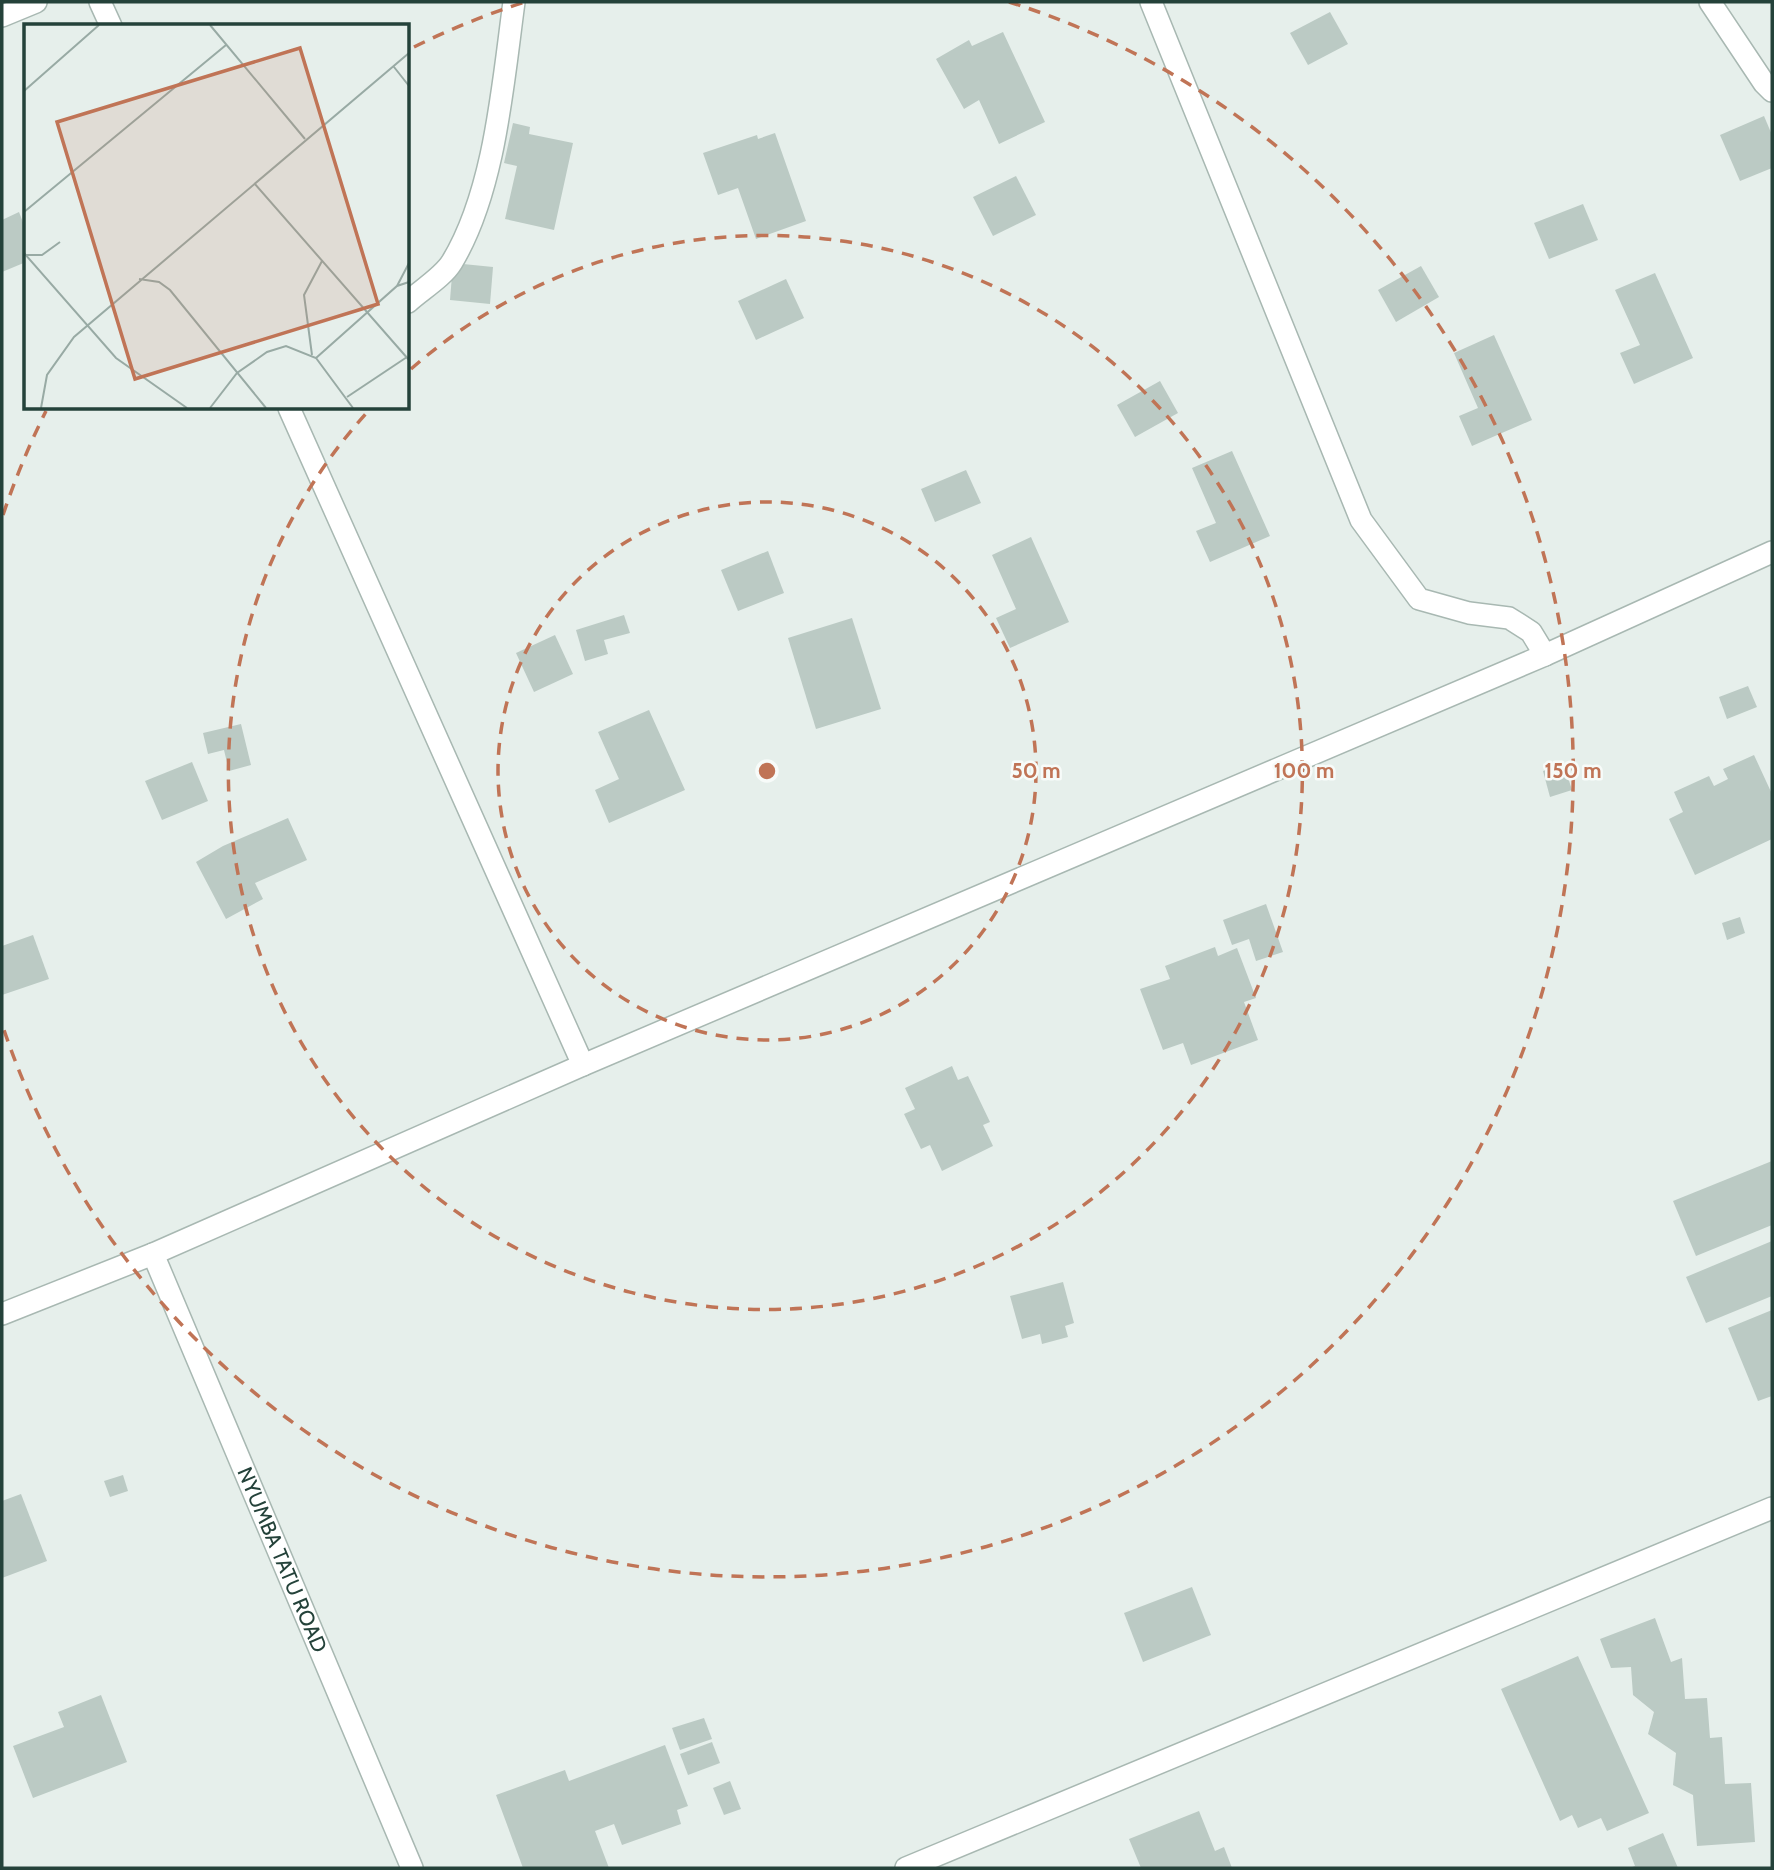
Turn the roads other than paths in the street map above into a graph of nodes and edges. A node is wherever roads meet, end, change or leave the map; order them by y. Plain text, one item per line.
1 (36, 2) edge
2 (100, 2) edge
3 (514, 2) edge
4 (1151, 2) edge
5 (1710, 2) edge
6 (2, 16) edge
7 (110, 24) edge
8 (1772, 91) edge
9 (410, 300) edge
10 (290, 410) edge
11 (1772, 552) edge
12 (1545, 655) junction
13 (583, 1065) junction
14 (153, 1254) junction
15 (2, 1314) edge
16 (1772, 1508) edge
17 (412, 1868) edge
18 (906, 1868) edge

1 - 6 street
2 - 7 street
3 - 9 street
4 - 12 street
5 - 8 street
10 - 13 street
11 - 12 street
12 - 13 street
13 - 14 street
14 - 15 street
14 - 17 street, NYUMBA TATU ROAD
16 - 18 street

